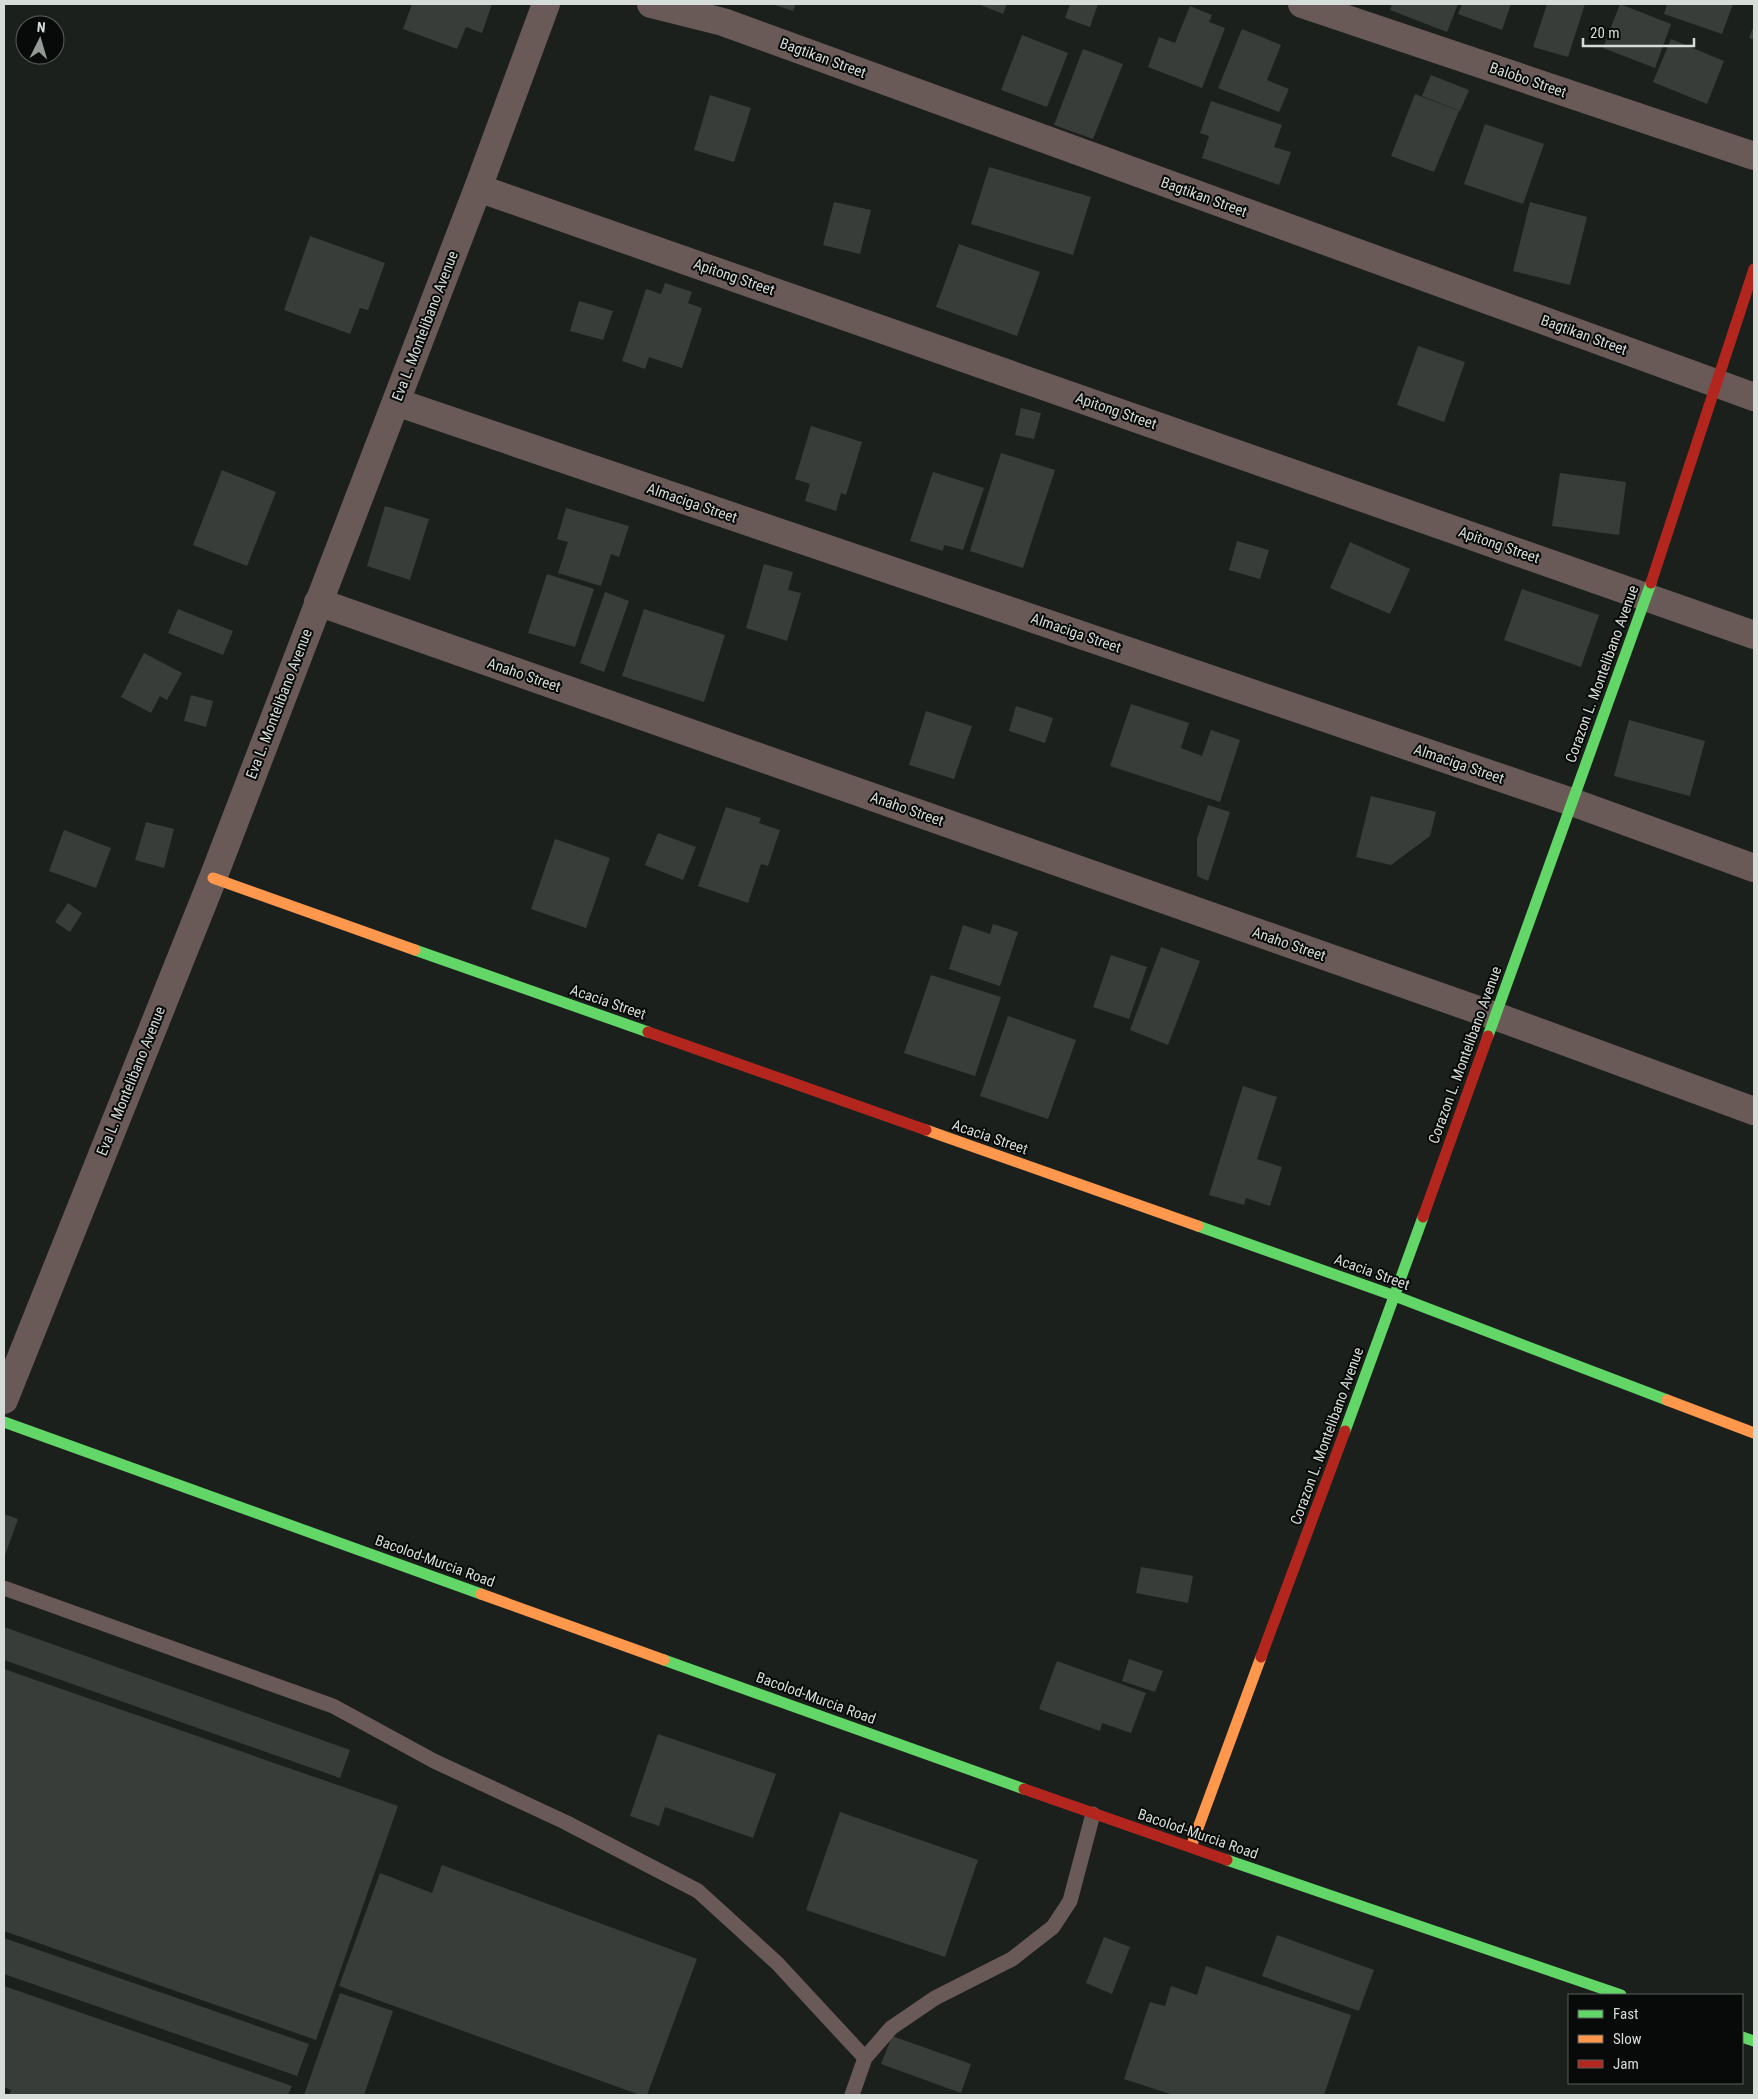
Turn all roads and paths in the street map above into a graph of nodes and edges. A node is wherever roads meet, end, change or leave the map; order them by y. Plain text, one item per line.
1 (546, 4) edge
2 (651, 4) edge
3 (1302, 4) edge
4 (1754, 156) edge
5 (478, 188) junction
6 (1754, 269) edge
7 (1715, 382) junction
8 (1754, 397) edge
9 (396, 402) junction
10 (1646, 597) junction
11 (318, 602) junction
12 (1754, 634) edge
13 (1572, 802) junction
14 (1754, 868) edge
15 (213, 878) junction
16 (1495, 1016) junction
17 (1754, 1111) edge
18 (1395, 1296) junction
19 (4, 1400) edge
20 (4, 1422) edge
21 (1754, 1433) edge
22 (4, 1588) edge
23 (1093, 1814) junction
24 (1191, 1847) junction
25 (1619, 1994) edge
26 (865, 2058) junction
27 (852, 2095) edge

1 - 5 street, Eva L. Montelibano Avenue
2 - 7 street, Bagtikan Street
3 - 4 street, Balobo Street
5 - 9 street, Eva L. Montelibano Avenue
5 - 10 street, Apitong Street
6 - 7 main road, Corazon L. Montelibano Avenue
7 - 8 street, Bagtikan Street
7 - 10 main road, Corazon L. Montelibano Avenue
9 - 11 street, Eva L. Montelibano Avenue
9 - 13 street, Almaciga Street
10 - 12 street, Apitong Street
10 - 13 main road, Corazon L. Montelibano Avenue
11 - 15 street, Eva L. Montelibano Avenue
11 - 16 street, Anaho Street
13 - 14 street, Almaciga Street
13 - 16 main road, Corazon L. Montelibano Avenue
15 - 18 main road, Acacia Street
15 - 19 street, Eva L. Montelibano Avenue
16 - 17 street, Anaho Street
16 - 18 main road, Corazon L. Montelibano Avenue
18 - 21 main road, Acacia Street
18 - 24 main road, Corazon L. Montelibano Avenue
20 - 23 main road, Bacolod-Murcia Road
22 - 26 lane
23 - 24 main road, Bacolod-Murcia Road
23 - 26 lane
24 - 25 main road, Bacolod-Murcia Road
26 - 27 lane

